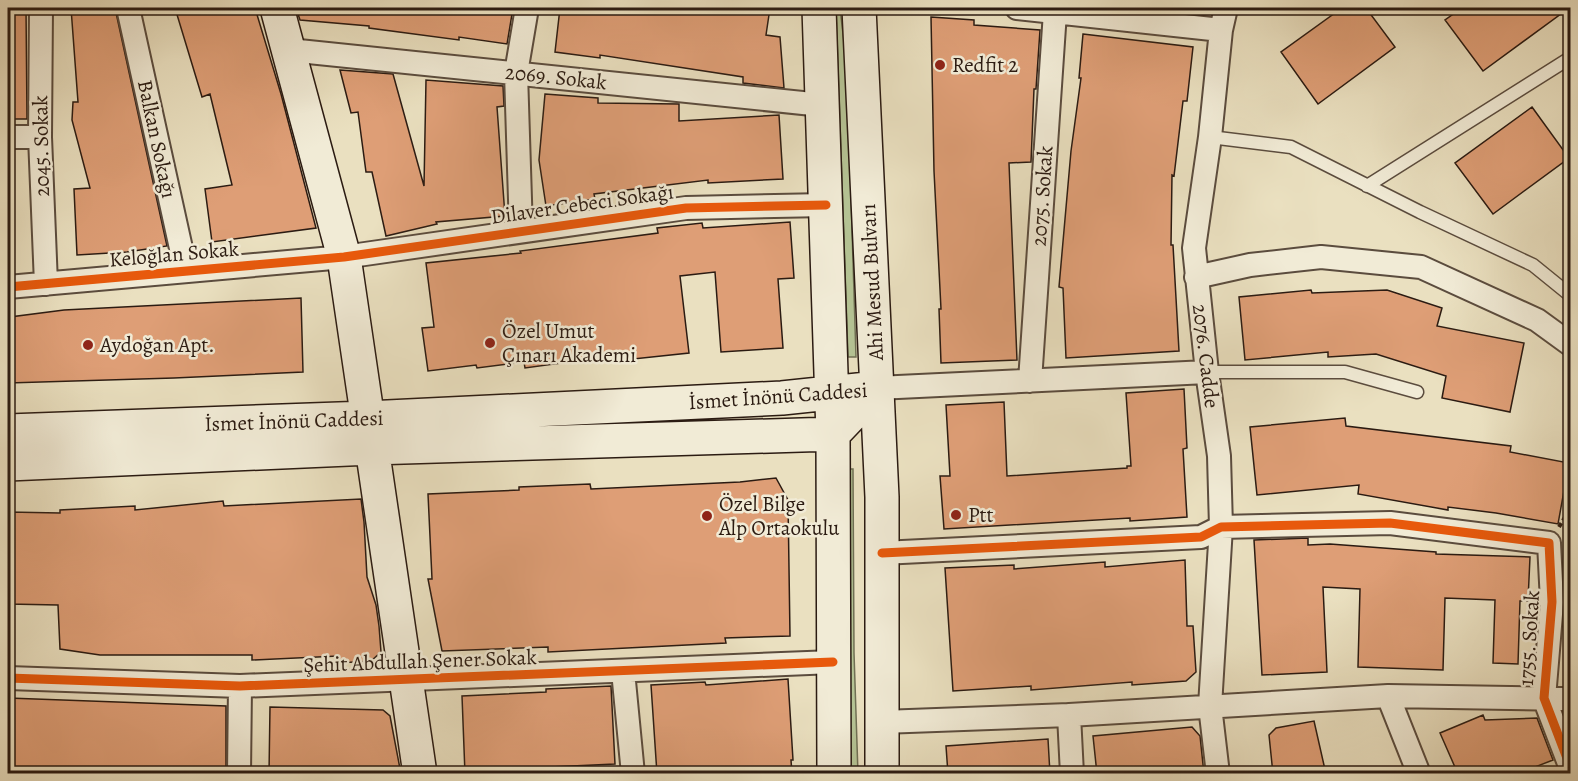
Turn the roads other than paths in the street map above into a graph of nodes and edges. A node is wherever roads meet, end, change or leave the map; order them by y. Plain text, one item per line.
1 (41, 8) edge
2 (128, 8) edge
3 (277, 8) edge
4 (527, 8) edge
5 (819, 8) edge
6 (859, 8) edge
7 (1017, 8) edge
8 (1226, 8) edge
9 (1055, 12) junction
10 (1221, 30) junction
11 (289, 50) junction
12 (1570, 58) edge
13 (516, 73) junction
14 (822, 105) junction
15 (8, 137) edge
16 (40, 137) junction
17 (1210, 137) junction
18 (1367, 186) junction
19 (826, 205) junction
20 (521, 231) junction
21 (344, 257) junction
22 (186, 271) junction
23 (1196, 277) junction
24 (46, 284) junction
25 (8, 287) edge
26 (1570, 295) edge
27 (1570, 344) edge
28 (1207, 372) junction
29 (1030, 381) junction
30 (877, 388) junction
31 (1417, 392) dead end
32 (832, 393) junction
33 (8, 431) edge
34 (369, 433) junction
35 (833, 434) junction
36 (8, 464) edge
37 (1221, 527) junction
38 (882, 553) junction
39 (833, 662) junction
40 (624, 671) junction
41 (8, 678) edge
42 (407, 680) junction
43 (240, 686) junction
44 (1388, 696) junction
45 (1544, 698) junction
46 (1570, 699) edge
47 (1210, 706) junction
48 (1069, 715) junction
49 (882, 722) junction
50 (1570, 766) edge
51 (239, 774) edge
52 (420, 774) edge
53 (633, 774) edge
54 (834, 774) edge
55 (882, 774) edge
56 (1072, 774) edge
57 (1218, 774) edge
58 (1419, 774) edge

1 - 16 street, 2045. Sokak
2 - 22 street, Balkan Sokağı
3 - 11 main road
4 - 13 street
5 - 14 main road, Ahi Mesud Bulvarı
6 - 30 main road, Ahi Mesud Bulvarı
7 - 9 street
8 - 10 street, 2076. Cadde
9 - 10 street
9 - 29 street, 2075. Sokak
10 - 17 street, 2076. Cadde
11 - 13 street, 2069. Sokak
11 - 21 main road
12 - 18 lane
13 - 14 street, 2069. Sokak
13 - 20 street
14 - 19 main road, Ahi Mesud Bulvarı
15 - 16 street
16 - 24 street, 2045. Sokak
17 - 18 lane
17 - 23 street, 2076. Cadde
18 - 26 lane
19 - 20 street, Dilaver Cebeci Sokağı
19 - 32 main road, Ahi Mesud Bulvarı
20 - 21 street, Dilaver Cebeci Sokağı
21 - 22 street, Keloğlan Sokak
21 - 34 main road
22 - 24 street, Keloğlan Sokak
23 - 27 street
23 - 28 street, 2076. Cadde
24 - 25 street, Keloğlan Sokak
28 - 29 street
28 - 31 lane
28 - 37 street, 2076. Cadde
29 - 30 street
30 - 32 main road, İsmet İnönü Caddesi
30 - 35 main road, İsmet İnönü Caddesi
30 - 38 main road, Ahi Mesud Bulvarı
32 - 34 main road, İsmet İnönü Caddesi
32 - 35 main road, Ahi Mesud Bulvarı
33 - 34 main road, İsmet İnönü Caddesi
34 - 35 main road, İsmet İnönü Caddesi
34 - 36 main road, İsmet İnönü Caddesi
34 - 42 main road
35 - 39 main road, Ahi Mesud Bulvarı
37 - 38 street
37 - 45 street, 1755. Sokak
37 - 47 street, 2076. Cadde
38 - 49 main road, Ahi Mesud Bulvarı
39 - 40 street, Şehit Abdullah Şener Sokak
39 - 54 main road, Ahi Mesud Bulvarı
40 - 42 street, Şehit Abdullah Şener Sokak
40 - 53 street
41 - 43 street, Şehit Abdullah Şener Sokak
42 - 43 street, Şehit Abdullah Şener Sokak
42 - 52 main road
43 - 51 street
44 - 45 street
44 - 47 street
44 - 58 street
45 - 46 street
45 - 50 street, 1755. Sokak
47 - 48 street
47 - 57 street, 2076. Cadde
48 - 49 street
48 - 56 street
49 - 55 main road, Ahi Mesud Bulvarı

